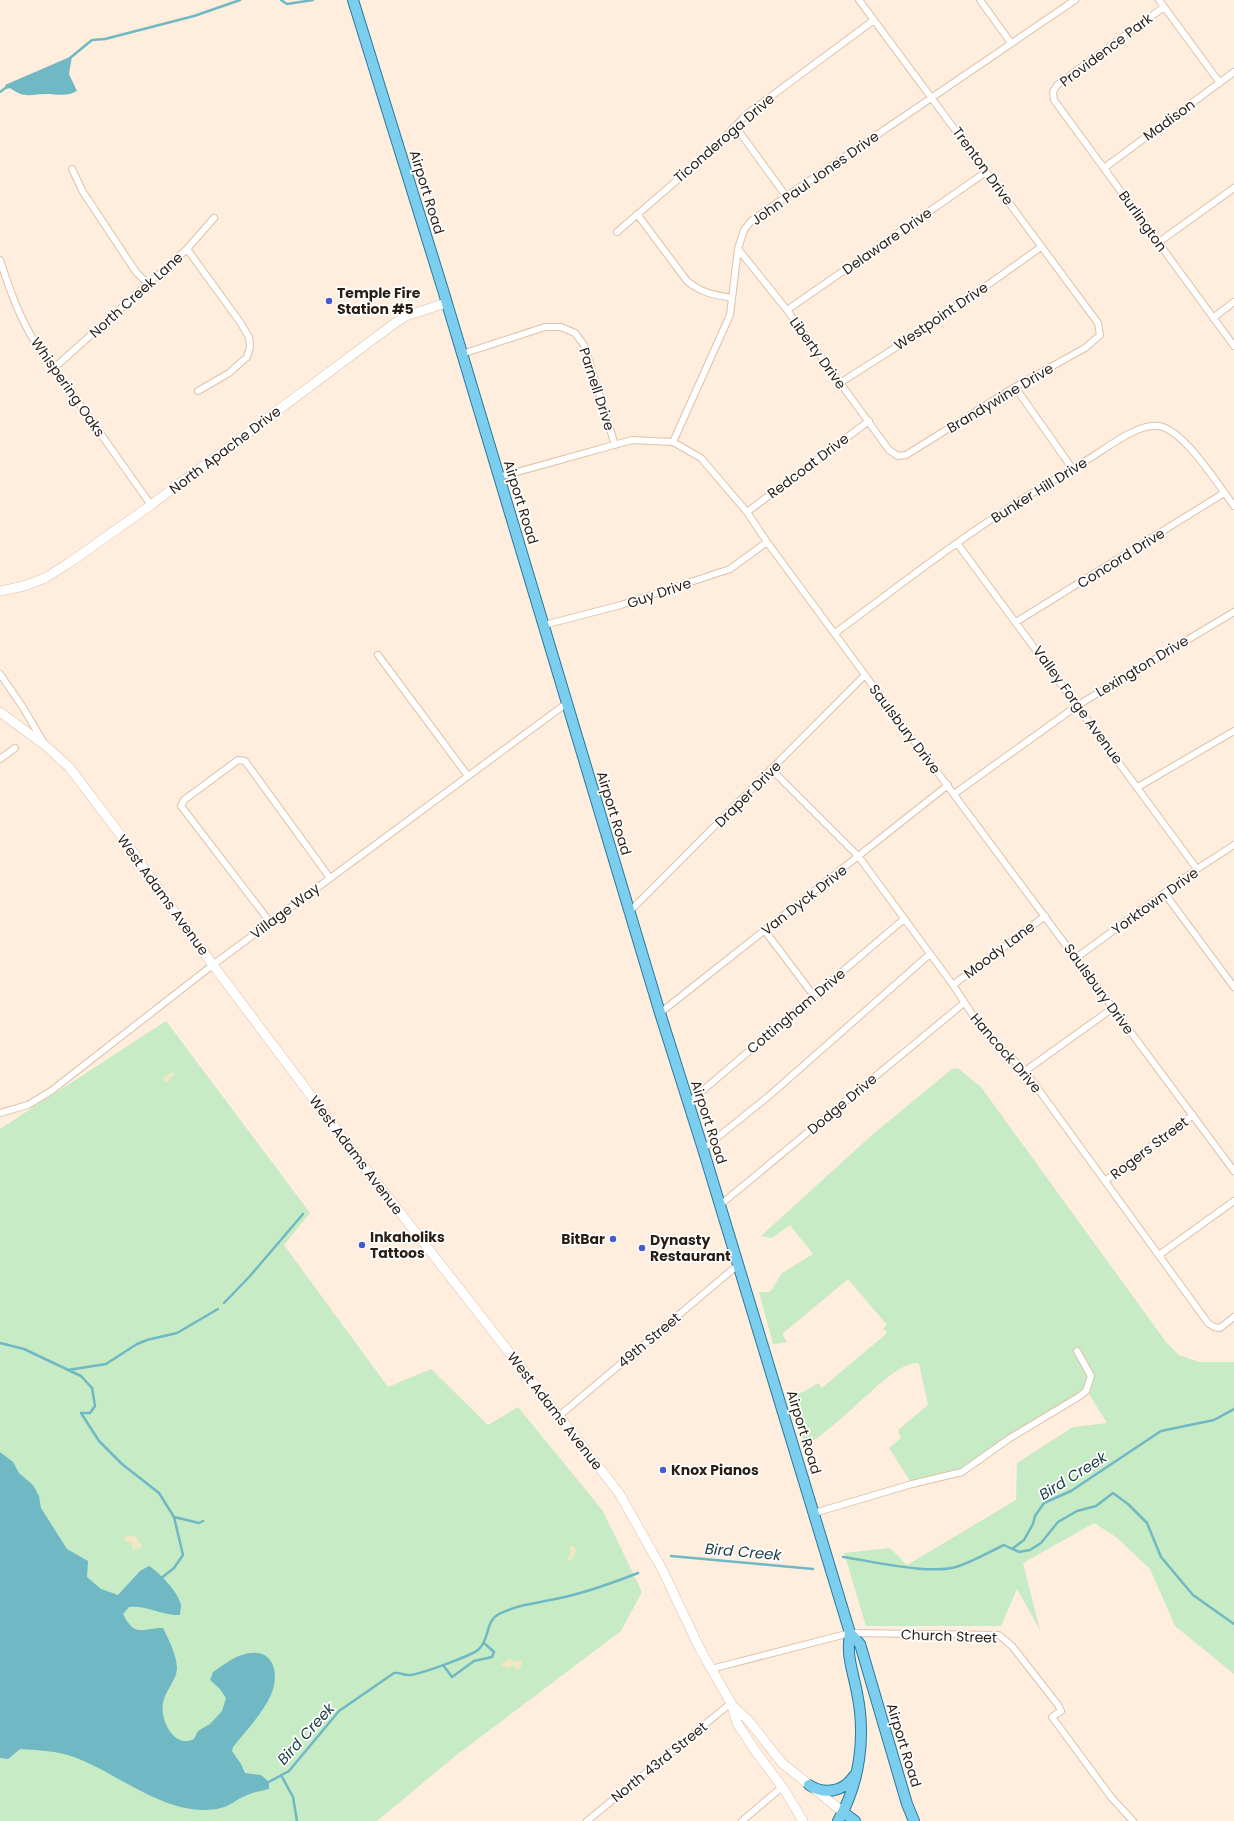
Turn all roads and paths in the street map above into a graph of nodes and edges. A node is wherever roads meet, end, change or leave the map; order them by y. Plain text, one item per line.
1 (354, 0) edge
2 (859, 0) edge
3 (980, 0) edge
4 (1075, 0) edge
5 (1159, 0) edge
6 (1164, 7) junction
7 (874, 20) junction
8 (1011, 43) junction
9 (1234, 72) edge
10 (1220, 82) junction
11 (1052, 95) joint
12 (932, 98) junction
13 (735, 126) junction
14 (1104, 168) junction
15 (72, 169) dead end
16 (986, 172) junction
17 (1234, 188) edge
18 (786, 196) junction
19 (637, 214) junction
20 (214, 218) dead end
21 (617, 232) dead end
22 (1159, 242) junction
23 (1041, 246) junction
24 (738, 248) junction
25 (187, 249) junction
26 (0, 260) edge
27 (148, 284) junction
28 (732, 298) junction
29 (446, 302) junction
30 (1234, 302) edge
31 (787, 310) junction
32 (1213, 318) junction
33 (1100, 335) joint
34 (1234, 346) edge
35 (462, 354) junction
36 (54, 368) junction
37 (840, 383) junction
38 (1014, 387) junction
39 (198, 391) dead end
40 (868, 421) junction
41 (673, 442) junction
42 (615, 445) junction
43 (898, 456) joint
44 (1072, 468) junction
45 (499, 477) junction
46 (1224, 493) junction
47 (151, 505) junction
48 (1234, 506) edge
49 (747, 512) junction
50 (767, 542) junction
51 (957, 542) junction
52 (0, 591) edge
53 (1234, 612) edge
54 (1016, 622) junction
55 (544, 625) junction
56 (835, 633) junction
57 (378, 655) dead end
58 (0, 674) edge
59 (865, 675) junction
60 (567, 703) junction
61 (1078, 705) junction
62 (0, 712) edge
63 (1234, 731) edge
64 (46, 746) junction
65 (16, 748) dead end
66 (0, 759) edge
67 (772, 770) junction
68 (468, 776) junction
69 (948, 785) junction
70 (1138, 787) junction
71 (954, 794) junction
72 (1234, 845) edge
73 (859, 857) junction
74 (1197, 869) junction
75 (330, 878) junction
76 (1165, 894) junction
77 (629, 912) junction
78 (1045, 916) junction
79 (904, 919) junction
80 (270, 922) junction
81 (765, 931) junction
82 (930, 954) junction
83 (1076, 958) junction
84 (214, 964) junction
85 (953, 985) junction
86 (1234, 987) edge
87 (814, 996) junction
88 (964, 1004) junction
89 (1113, 1008) junction
90 (660, 1013) junction
91 (1025, 1071) junction
92 (688, 1103) junction
93 (0, 1112) edge
94 (1193, 1115) junction
95 (703, 1148) junction
96 (1234, 1171) edge
97 (1105, 1181) junction
98 (1234, 1201) edge
99 (720, 1205) junction
100 (1159, 1255) junction
101 (738, 1264) junction
102 (1234, 1317) edge
103 (1077, 1351) dead end
104 (559, 1416) junction
105 (814, 1513) junction
106 (850, 1633) junction
107 (711, 1669) junction
108 (731, 1703) junction
109 (856, 1772) junction
110 (809, 1785) junction
111 (782, 1787) junction
112 (840, 1817) edge
113 (587, 1821) edge
114 (742, 1821) edge
115 (803, 1821) edge
116 (855, 1821) edge
117 (914, 1821) edge
118 (1133, 1821) edge

1 - 29 main road, Airport Road
2 - 7 street, Trenton Drive
3 - 8 street
4 - 8 street, John Paul Jones Drive
5 - 6 street
6 - 10 street
6 - 11 street, Providence Park
7 - 12 street, Trenton Drive
7 - 13 street, Ticonderoga Drive
8 - 12 street, John Paul Jones Drive
9 - 10 street, Madison
10 - 14 street, Madison
11 - 14 street, Burlington
12 - 16 street, Trenton Drive
12 - 18 street, John Paul Jones Drive
13 - 18 street
13 - 19 street, Ticonderoga Drive
14 - 22 street, Burlington
15 - 27 street
16 - 23 street, Trenton Drive
16 - 31 street, Delaware Drive
17 - 22 street
18 - 24 street, John Paul Jones Drive
19 - 21 street, Ticonderoga Drive
19 - 28 street
20 - 25 street, North Creek Lane
22 - 32 street, Burlington
23 - 33 street, Trenton Drive
23 - 37 street, Westpoint Drive
24 - 28 street, John Paul Jones Drive
24 - 31 street, Liberty Drive
25 - 27 street, North Creek Lane
25 - 39 street
26 - 36 street, Whispering Oaks
27 - 36 street, North Creek Lane
28 - 41 street, John Paul Jones Drive
29 - 35 main road, Airport Road
29 - 47 main road, North Apache Drive
30 - 32 street
31 - 37 street, Liberty Drive
32 - 34 street, Burlington
33 - 38 street, Brandywine Drive
35 - 42 street, Parnell Drive
35 - 45 main road, Airport Road
36 - 47 street, Whispering Oaks
37 - 40 street, Liberty Drive
38 - 43 street, Brandywine Drive
38 - 44 street
40 - 43 street, Liberty Drive
40 - 49 street, Redcoat Drive
41 - 42 street, Saulsbury Drive
41 - 49 street, Saulsbury Drive
42 - 45 street, Saulsbury Drive
44 - 46 street, Bunker Hill Drive
44 - 51 street, Bunker Hill Drive
45 - 55 main road, Airport Road
46 - 48 street, Bunker Hill Drive
46 - 54 street, Concord Drive
47 - 52 main road, North Apache Drive
49 - 50 street, Saulsbury Drive
50 - 55 street, Guy Drive
50 - 56 street, Saulsbury Drive
51 - 54 street, Valley Forge Avenue
51 - 56 street, Bunker Hill Drive
53 - 61 street, Lexington Drive
54 - 61 street, Valley Forge Avenue
55 - 60 main road, Airport Road
56 - 59 street, Saulsbury Drive
57 - 68 street
58 - 64 street
59 - 67 street, Draper Drive
59 - 69 street, Saulsbury Drive
60 - 68 street, Village Way
60 - 77 main road, Airport Road
61 - 70 street, Valley Forge Avenue
61 - 71 street, Lexington Drive
62 - 64 main road, West Adams Avenue
63 - 70 street
64 - 84 main road, West Adams Avenue
65 - 66 street
67 - 73 street, Hancock Drive
67 - 77 street, Draper Drive
68 - 75 street, Village Way
69 - 71 street, Saulsbury Drive
69 - 73 street, Van Dyck Drive
70 - 74 street, Valley Forge Avenue
71 - 78 street, Saulsbury Drive
72 - 74 street, Yorktown Drive
73 - 79 street, Hancock Drive
73 - 81 street, Van Dyck Drive
74 - 76 street, Yorktown Drive
75 - 80 street, Village Way
75 - 80 street
76 - 83 street, Yorktown Drive
76 - 86 street
77 - 90 main road, Airport Road
78 - 83 street, Saulsbury Drive
78 - 85 street, Moody Lane
79 - 82 street, Hancock Drive
79 - 87 street, Cottingham Drive
80 - 84 street, Village Way
81 - 87 street
81 - 90 street, Van Dyck Drive
82 - 85 street, Hancock Drive
82 - 95 street
83 - 89 street, Saulsbury Drive
84 - 93 street, Village Way
84 - 104 main road, West Adams Avenue
85 - 88 street, Hancock Drive
87 - 92 street, Cottingham Drive
88 - 91 street, Hancock Drive
88 - 99 street, Dodge Drive
89 - 91 street
89 - 94 street, Saulsbury Drive
90 - 92 main road, Airport Road
91 - 97 street, Hancock Drive
92 - 95 main road, Airport Road
94 - 96 street, Saulsbury Drive
94 - 97 street, Rogers Street
95 - 99 main road, Airport Road
97 - 100 street, Hancock Drive
98 - 100 street
99 - 101 main road, Airport Road
100 - 102 street, Hancock Drive
101 - 104 street, 49th Street
101 - 105 main road, Airport Road
103 - 105 street
104 - 107 main road, West Adams Avenue
105 - 106 main road, Airport Road
106 - 107 street
106 - 109 main road, Airport Road
106 - 117 main road, Airport Road
106 - 118 street, Church Street
107 - 108 main road, West Adams Avenue
108 - 110 main road, West Adams Avenue
108 - 111 main road, West Adams Avenue
108 - 113 street, North 43rd Street
109 - 110 main road
109 - 112 main road, Airport Road
110 - 112 main road, West Adams Avenue
111 - 114 street
111 - 115 main road, West Adams Avenue
112 - 116 main road

